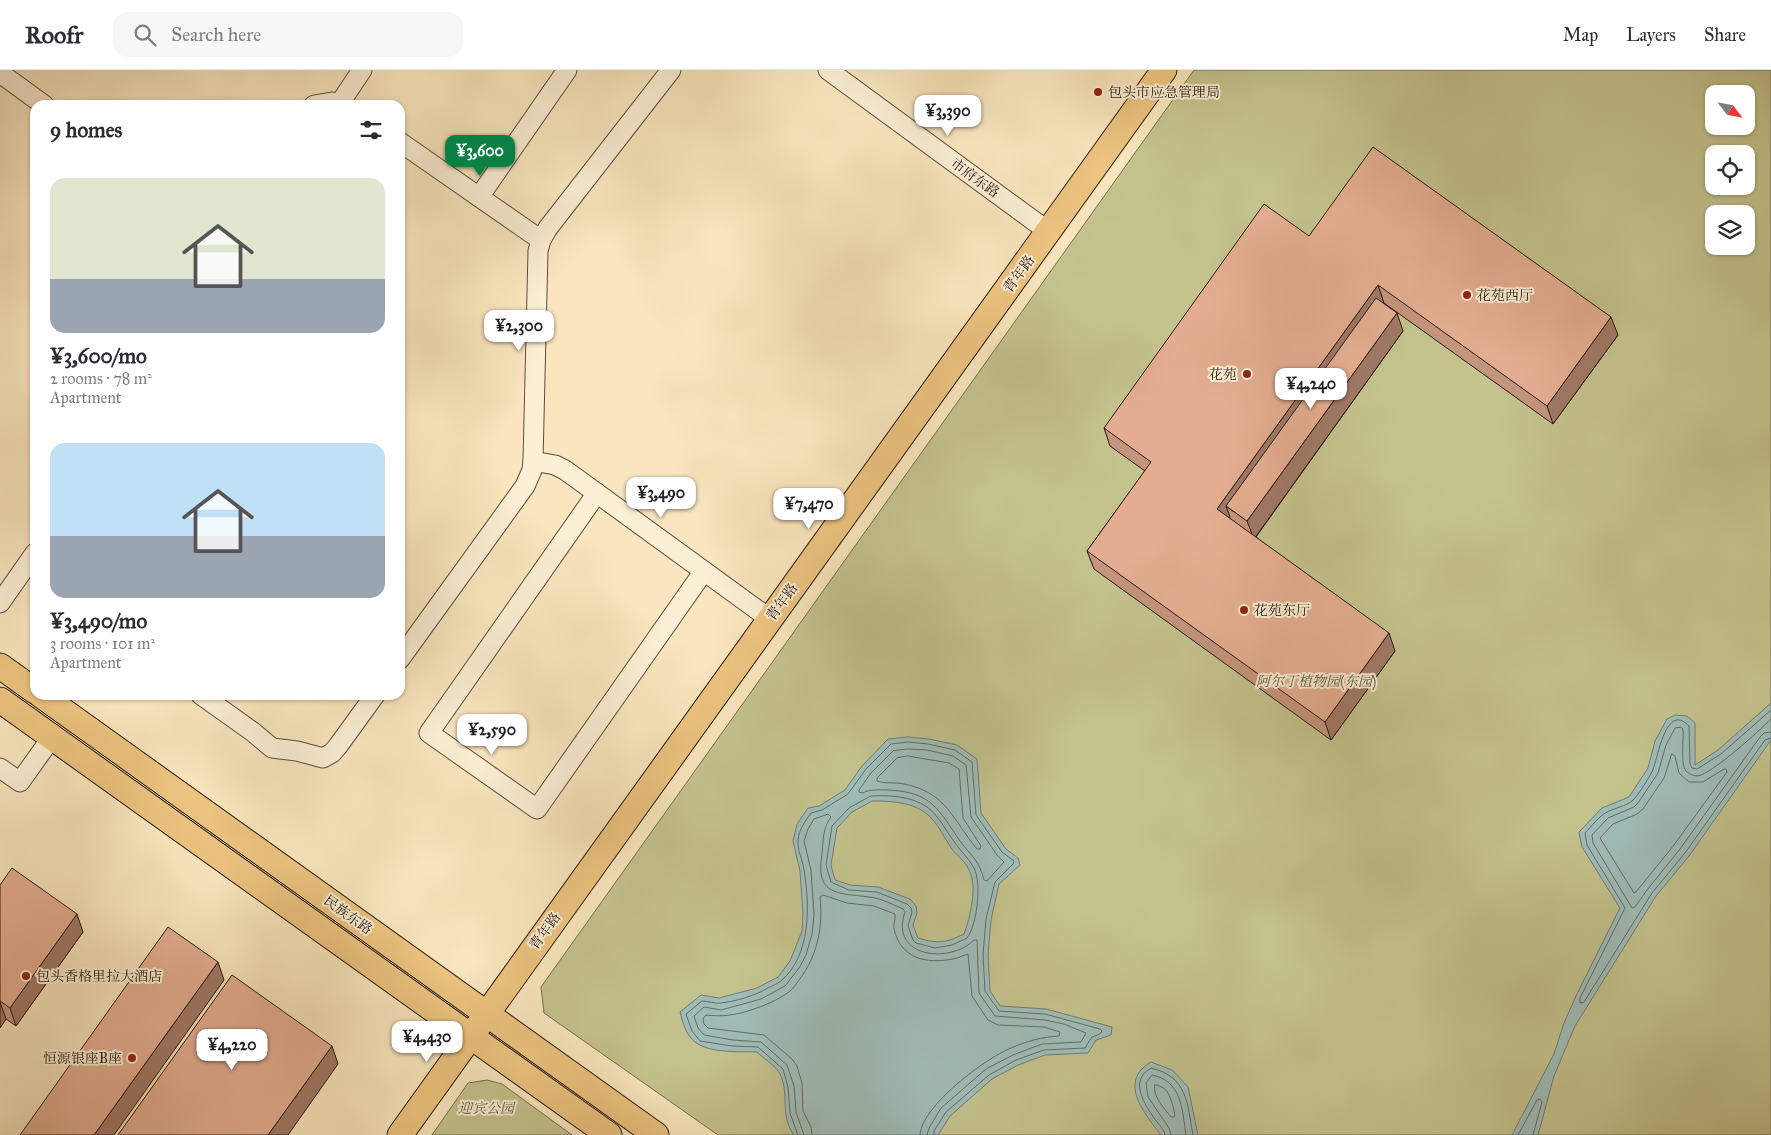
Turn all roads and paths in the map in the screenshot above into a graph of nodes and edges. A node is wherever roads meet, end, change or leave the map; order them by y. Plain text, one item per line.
1 (362, 70) edge
2 (567, 70) edge
3 (672, 70) edge
4 (828, 70) edge
5 (1164, 70) edge
6 (0, 73) edge
7 (37, 100) edge
8 (345, 100) edge
9 (405, 145) edge
10 (479, 197) junction
11 (1049, 232) junction
12 (541, 240) junction
13 (533, 461) junction
14 (597, 493) junction
15 (30, 560) edge
16 (704, 570) junction
17 (0, 603) edge
18 (770, 619) junction
19 (405, 646) edge
20 (0, 666) edge
21 (30, 687) edge
22 (0, 700) edge
23 (48, 700) edge
24 (208, 700) edge
25 (370, 700) edge
26 (52, 736) junction
27 (0, 768) edge
28 (486, 1013) junction
29 (470, 1036) junction
30 (400, 1135) edge
31 (609, 1135) edge
32 (656, 1135) edge

1 - 8 street
2 - 10 street
3 - 12 street
4 - 11 street, 市府东路
5 - 11 main road, 青年路
6 - 7 street
9 - 10 street
10 - 12 street
11 - 18 main road, 青年路
12 - 13 street
13 - 14 street
13 - 19 street
14 - 16 street
14 - 16 street
15 - 17 street
16 - 18 street
18 - 28 main road, 青年路
20 - 21 main road
22 - 26 main road, 民族东路
23 - 28 main road, 民族东路
24 - 25 street
26 - 27 street
26 - 29 main road, 民族东路
28 - 29 main road, 青年路
28 - 32 main road, 民族东路
29 - 30 main road, 青年路
29 - 31 main road, 民族东路

